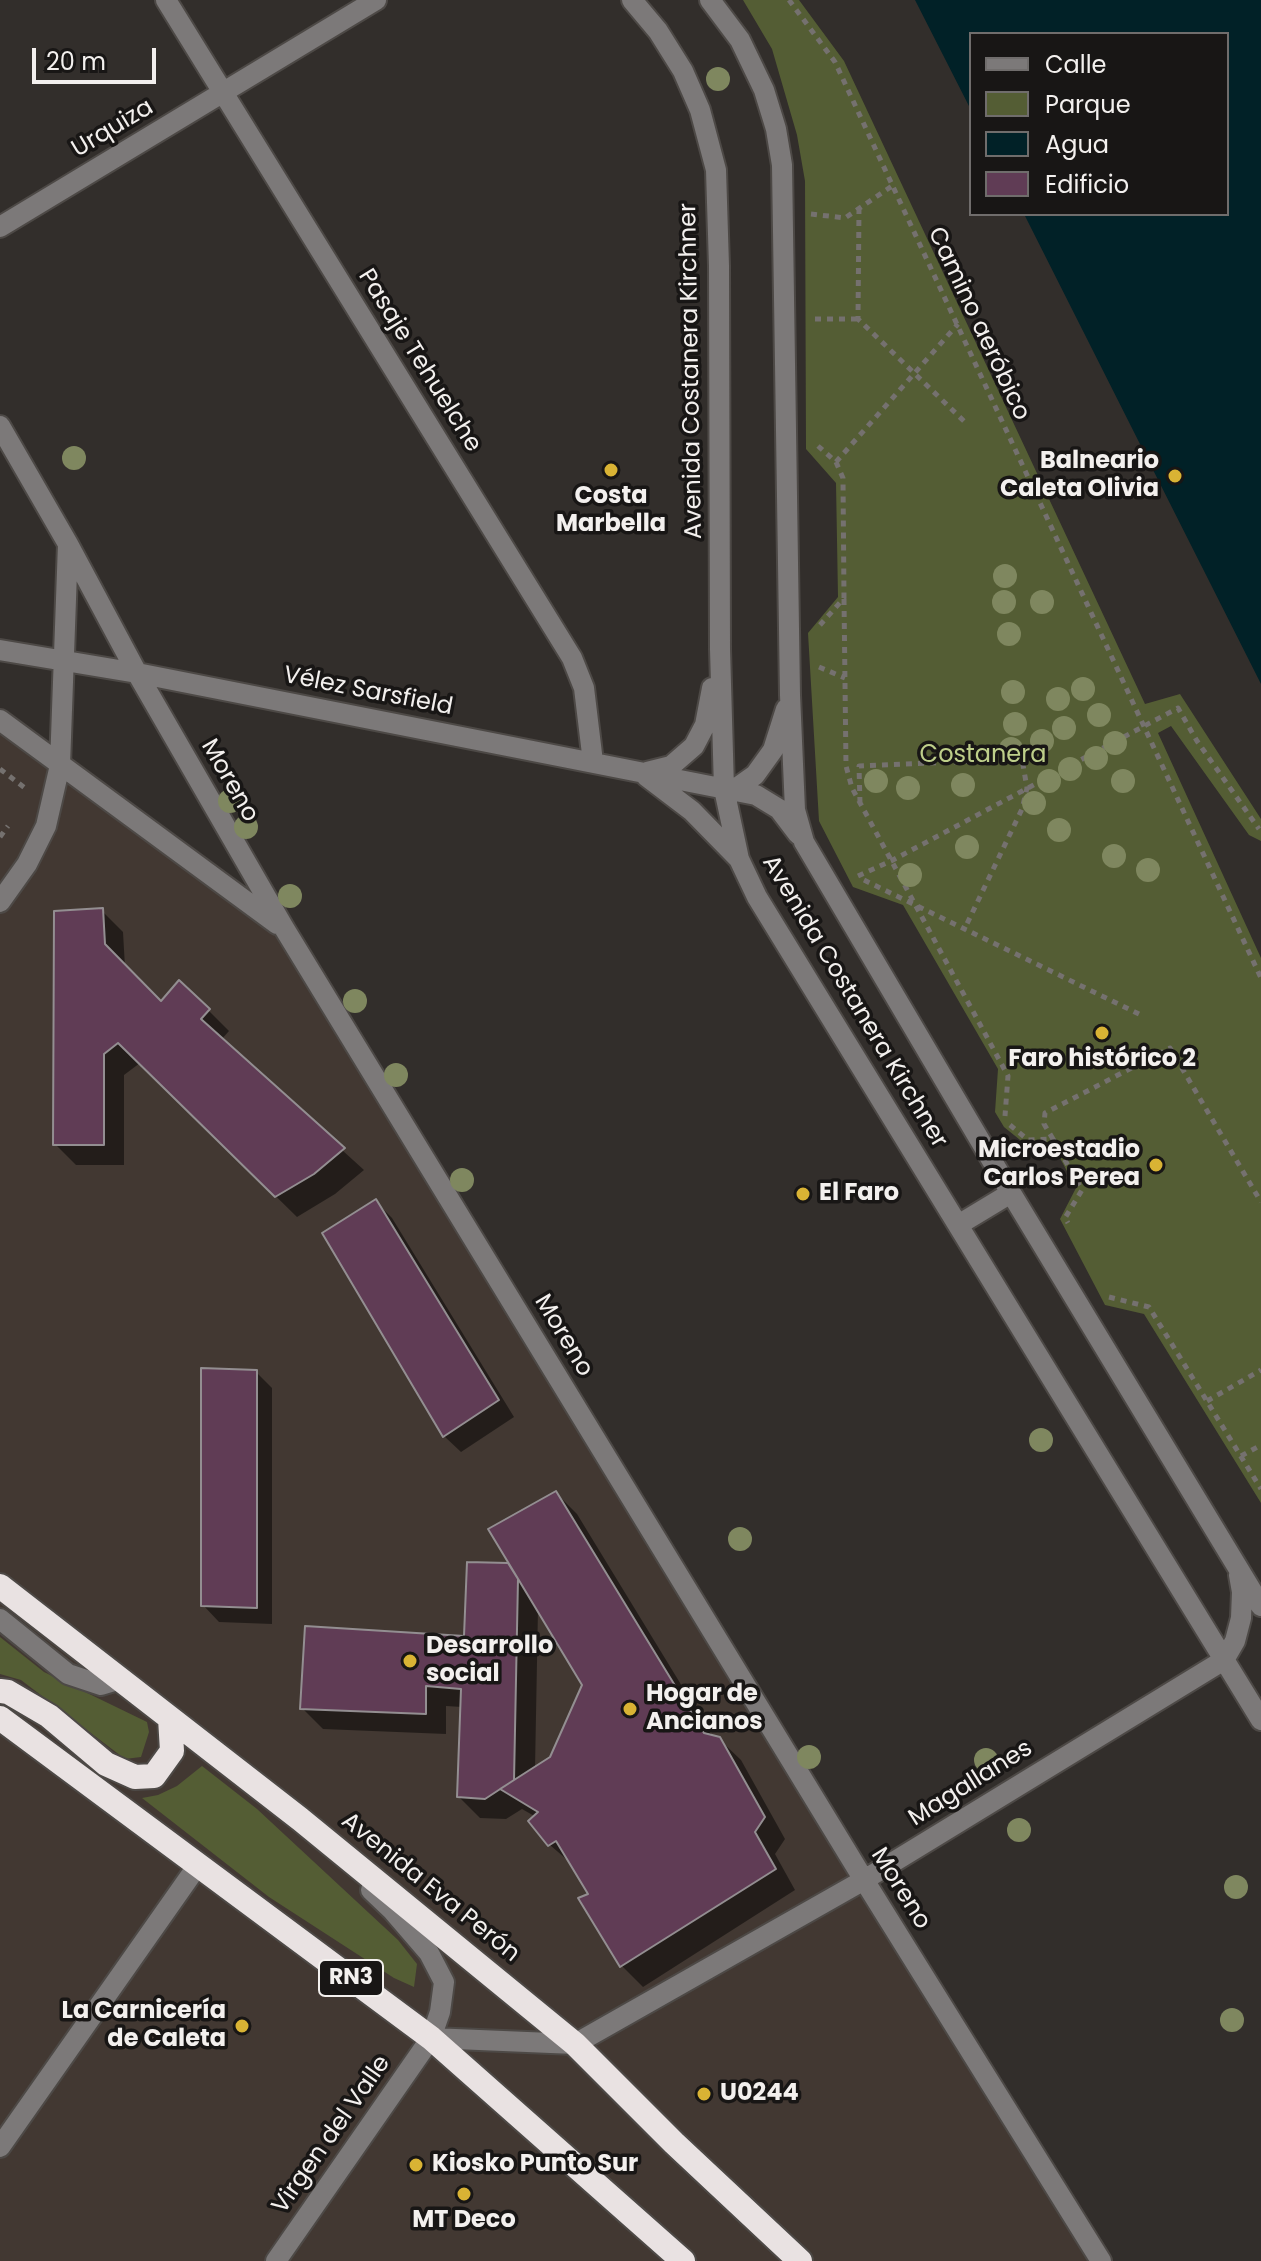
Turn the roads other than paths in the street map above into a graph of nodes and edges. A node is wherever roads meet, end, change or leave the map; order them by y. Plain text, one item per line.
1 (166, 0) edge
2 (376, 0) edge
3 (632, 0) edge
4 (710, 0) edge
5 (223, 93) junction
6 (0, 227) edge
7 (0, 426) edge
8 (68, 544) junction
9 (720, 649) junction
10 (0, 650) edge
11 (64, 660) junction
12 (137, 673) junction
13 (790, 695) junction
14 (0, 720) edge
15 (593, 762) junction
16 (60, 765) junction
17 (643, 773) junction
18 (724, 789) junction
19 (804, 842) junction
20 (739, 859) junction
21 (0, 902) edge
22 (284, 928) junction
23 (1011, 1193) junction
24 (958, 1225) junction
25 (1237, 1566) junction
26 (0, 1586) edge
27 (1261, 1606) edge
28 (0, 1619) edge
29 (1224, 1660) junction
30 (121, 1679) junction
31 (0, 1691) edge
32 (0, 1718) edge
33 (170, 1718) junction
34 (1261, 1720) edge
35 (300, 1819) junction
36 (198, 1865) junction
37 (864, 1880) junction
38 (431, 2038) junction
39 (575, 2044) junction
40 (0, 2147) edge
41 (276, 2261) edge
42 (683, 2261) edge
43 (800, 2261) edge
44 (1101, 2261) edge

1 - 5 street, Pasaje Tehuelche
2 - 5 street, Urquiza
3 - 9 street, Avenida Costanera Kirchner
4 - 13 street, Avenida Costanera Kirchner
5 - 6 street, Urquiza
5 - 15 street, Pasaje Tehuelche
7 - 8 street, Moreno
8 - 11 street
8 - 12 street, Moreno
9 - 17 street
9 - 18 street, Avenida Costanera Kirchner
10 - 11 street, Vélez Sarsfield
11 - 12 street, Vélez Sarsfield
11 - 16 street
12 - 15 street, Vélez Sarsfield
12 - 22 street, Moreno
13 - 18 street
13 - 19 street, Avenida Costanera Kirchner
14 - 16 street
15 - 17 street, Vélez Sarsfield
16 - 21 street
16 - 22 street
17 - 18 street, Vélez Sarsfield
17 - 20 street
18 - 19 street, Vélez Sarsfield
18 - 20 street, Avenida Costanera Kirchner
19 - 23 street, Avenida Costanera Kirchner
20 - 24 street, Avenida Costanera Kirchner
22 - 37 street, Moreno
23 - 24 street
23 - 25 street, Avenida Costanera Kirchner
24 - 29 street, Avenida Costanera Kirchner
25 - 27 street, Avenida Costanera Kirchner
25 - 29 street
26 - 30 highway, Avenida Eva Perón
28 - 30 street
29 - 34 street, Avenida Costanera Kirchner
29 - 37 street, Magallanes
30 - 33 highway, Avenida Eva Perón
31 - 33 highway
32 - 36 highway, RN3
33 - 35 highway, Avenida Eva Perón
35 - 38 street, Virgen del Valle
35 - 39 highway, Avenida Eva Perón
36 - 38 highway, RN3
36 - 40 street
37 - 39 street, Magallanes
37 - 44 street, Moreno
38 - 39 street
38 - 41 street, Virgen del Valle
38 - 42 highway, RN3
39 - 43 highway, Avenida Eva Perón

